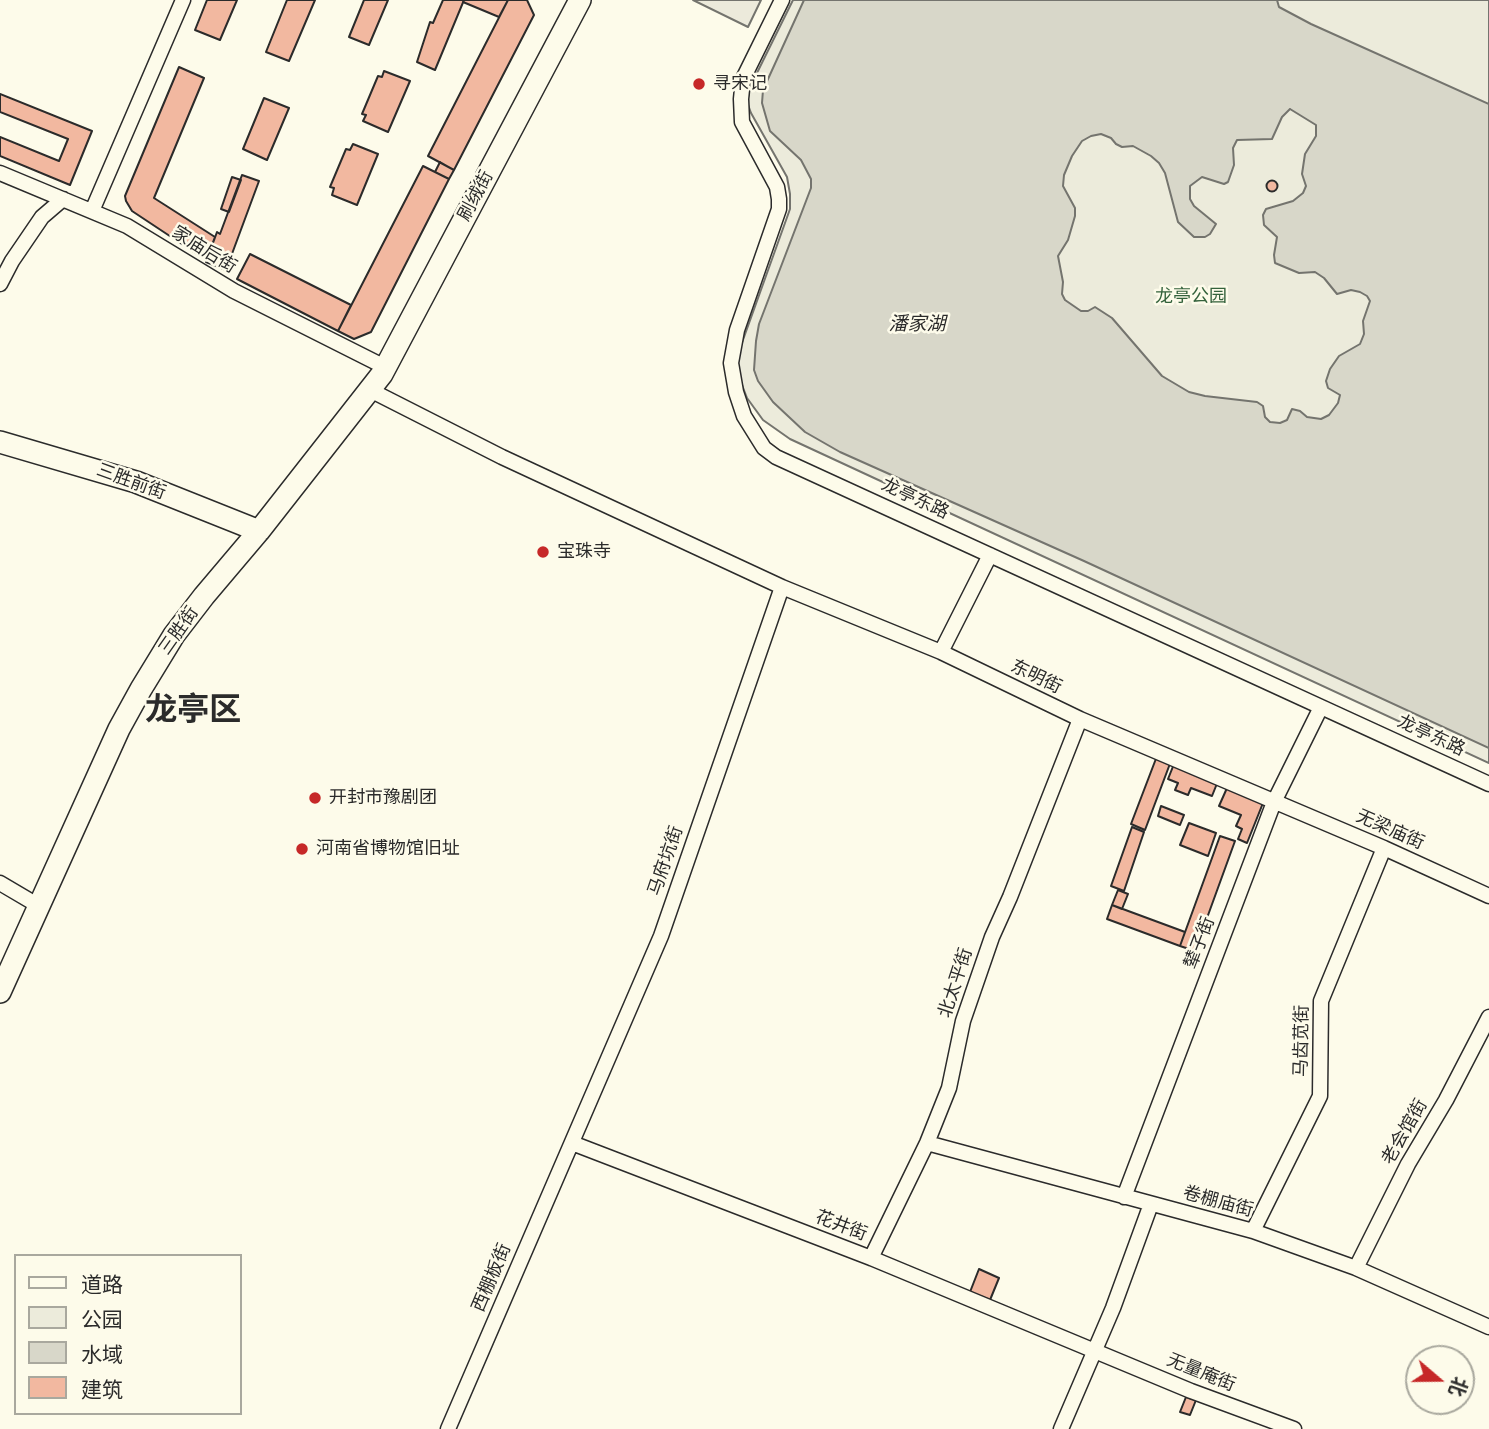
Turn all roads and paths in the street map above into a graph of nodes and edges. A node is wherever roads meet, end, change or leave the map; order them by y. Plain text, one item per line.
1 (183, 0) edge
2 (580, 0) edge
3 (782, 0) edge
4 (0, 173) edge
5 (63, 198) junction
6 (92, 211) junction
7 (0, 284) edge
8 (385, 368) junction
9 (370, 390) junction
10 (0, 442) edge
11 (259, 531) junction
12 (990, 555) junction
13 (782, 587) junction
14 (941, 652) junction
15 (1321, 707) junction
16 (1080, 719) junction
17 (1489, 784) edge
18 (1274, 802) junction
19 (1384, 848) junction
20 (0, 883) edge
21 (1489, 896) edge
22 (39, 905) junction
23 (0, 992) edge
24 (1489, 1017) edge
25 (572, 1143) junction
26 (927, 1143) junction
27 (1124, 1197) junction
28 (1151, 1204) junction
29 (1253, 1231) junction
30 (872, 1258) junction
31 (1356, 1268) junction
32 (1489, 1327) edge
33 (1095, 1349) junction
34 (449, 1426) edge
35 (465, 1429) edge
36 (1061, 1429) edge
37 (1294, 1429) edge

1 - 6 street
2 - 8 street, 刷绒街
3 - 12 street, 龙亭东路
4 - 5 street, 家庙后街
5 - 6 street, 家庙后街
5 - 7 street
6 - 8 street, 家庙后街
8 - 9 street, 刷绒街
9 - 11 street, 三胜街
9 - 13 street, 东明街
10 - 11 street, 三胜前街
11 - 22 street, 三胜街
12 - 14 street
12 - 15 street, 龙亭东路
13 - 14 street, 东明街
13 - 25 street, 马府坑街
14 - 16 street, 东明街
15 - 17 street, 龙亭东路
15 - 18 street, 辇子街
16 - 18 street, 东明街
16 - 26 street, 北太平街
18 - 19 street, 无梁庙街
18 - 27 street, 辇子街
19 - 21 street, 无梁庙街
19 - 29 street, 马齿苋街
20 - 22 street
22 - 23 street, 三胜街
24 - 31 street, 老会馆街
25 - 30 street, 花井街
25 - 34 street, 西棚板街
26 - 27 street, 卷棚庙街
26 - 30 street, 北太平街
27 - 28 street, 卷棚庙街
28 - 29 street, 卷棚庙街
28 - 33 street
29 - 31 street, 卷棚庙街
30 - 33 street, 花井街
31 - 32 street, 卷棚庙街
33 - 36 street
33 - 37 street, 无量庵街
34 - 35 street

